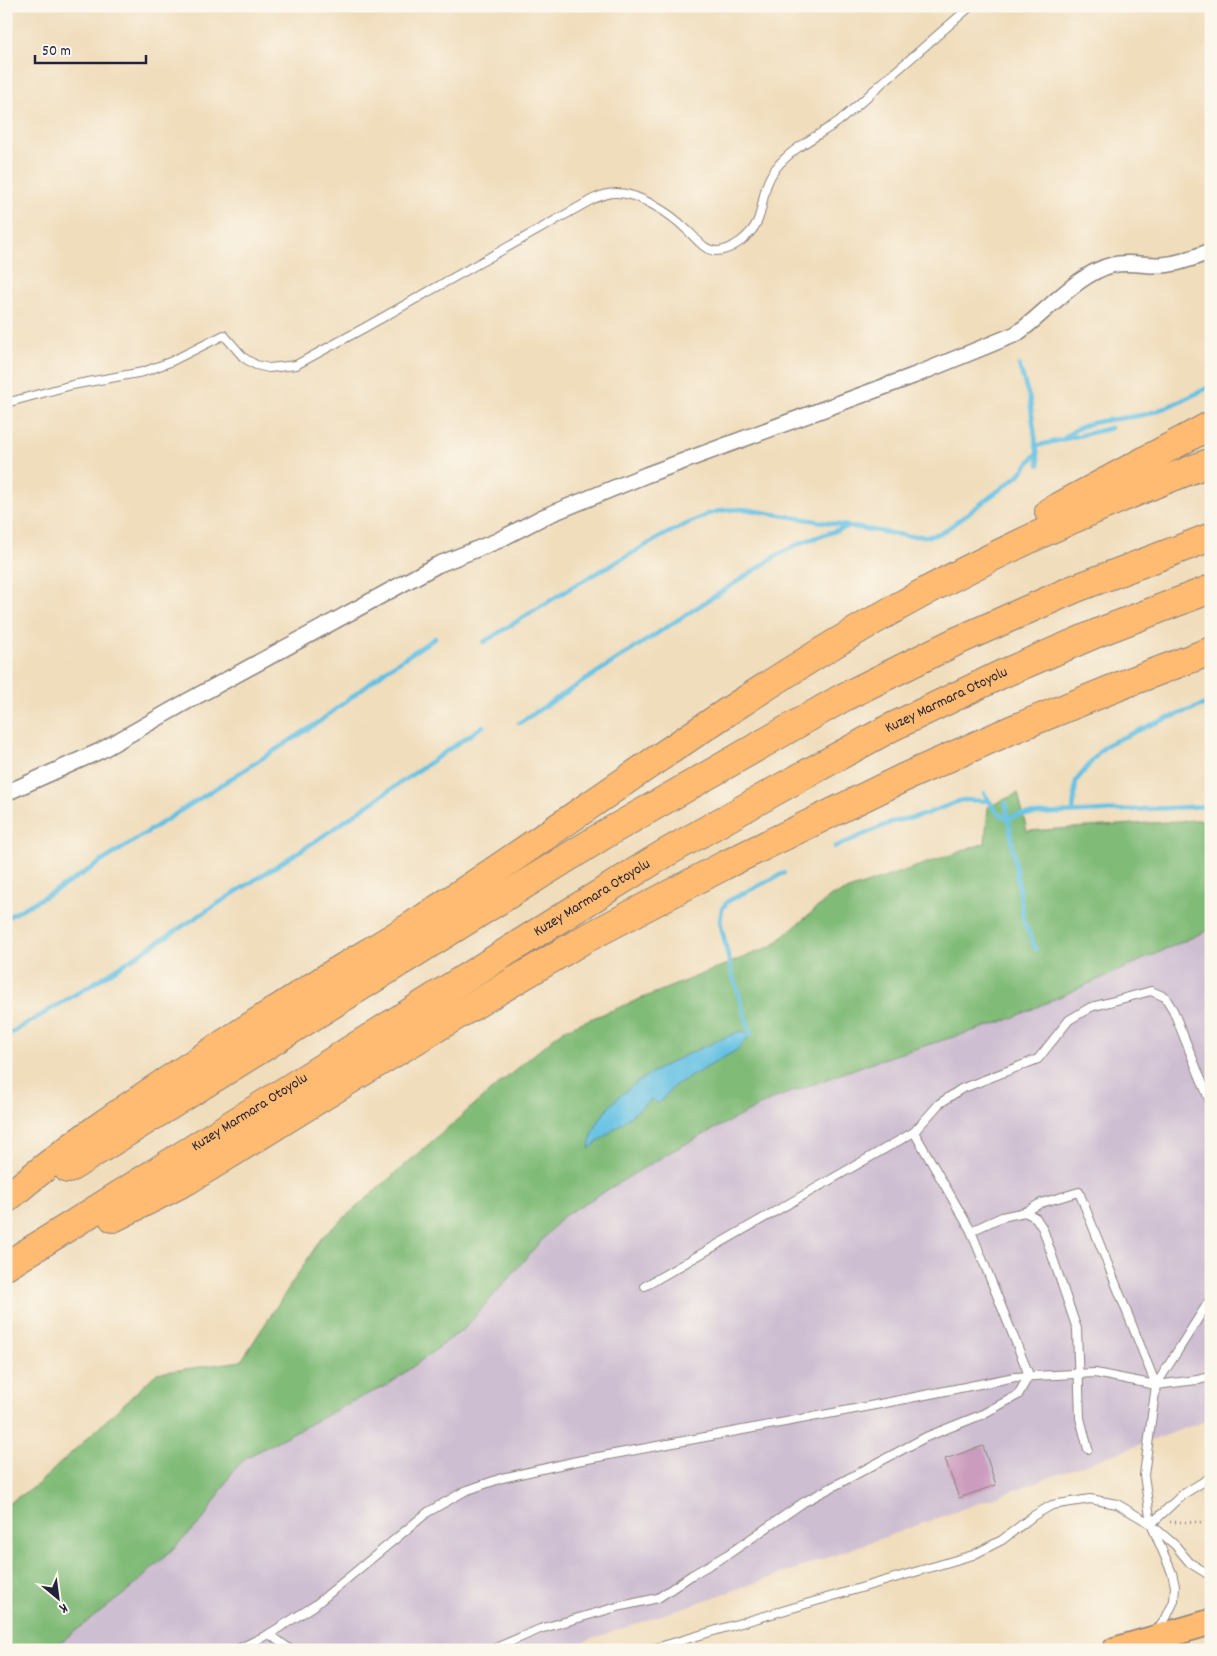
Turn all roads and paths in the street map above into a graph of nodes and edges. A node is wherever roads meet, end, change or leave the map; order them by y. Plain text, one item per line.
1 (971, 6) edge
2 (1211, 251) edge
3 (6, 403) edge
4 (1211, 425) edge
5 (1211, 462) edge
6 (1211, 537) edge
7 (1211, 589) edge
8 (1211, 651) edge
9 (1211, 670) edge
10 (754, 695) junction
11 (971, 748) junction
12 (6, 793) edge
13 (1210, 1102) edge
14 (914, 1132) junction
15 (6, 1199) edge
16 (6, 1208) edge
17 (1025, 1212) junction
18 (72, 1225) junction
19 (971, 1231) junction
20 (6, 1266) edge
21 (645, 1286) dead end
22 (1211, 1298) edge
23 (1077, 1374) junction
24 (1029, 1375) junction
25 (1211, 1377) edge
26 (1156, 1385) junction
27 (1088, 1449) dead end
28 (1211, 1476) edge
29 (1211, 1522) edge
30 (1151, 1524) junction
31 (1211, 1576) edge
32 (1211, 1622) edge
33 (269, 1634) junction
34 (1150, 1639) junction
35 (236, 1650) edge
36 (291, 1650) edge
37 (491, 1650) edge
38 (649, 1650) edge
39 (1115, 1650) edge

1 - 3 lane
2 - 12 street
4 - 10 highway
5 - 10 highway
6 - 16 highway
7 - 18 highway, Kuzey Marmara Otoyolu
8 - 11 highway
9 - 11 highway
10 - 15 highway
11 - 18 highway
13 - 14 lane
14 - 19 lane
14 - 21 lane
17 - 19 lane
17 - 23 lane
17 - 26 lane
18 - 20 highway, Kuzey Marmara Otoyolu
19 - 24 lane
22 - 26 lane
23 - 24 lane
23 - 26 lane
23 - 27 lane
24 - 33 lane
24 - 37 lane
25 - 26 lane
26 - 30 lane
28 - 30 lane
29 - 30 path
30 - 31 lane
30 - 34 lane
30 - 38 lane
32 - 34 highway
33 - 35 lane
33 - 36 lane
34 - 39 highway

